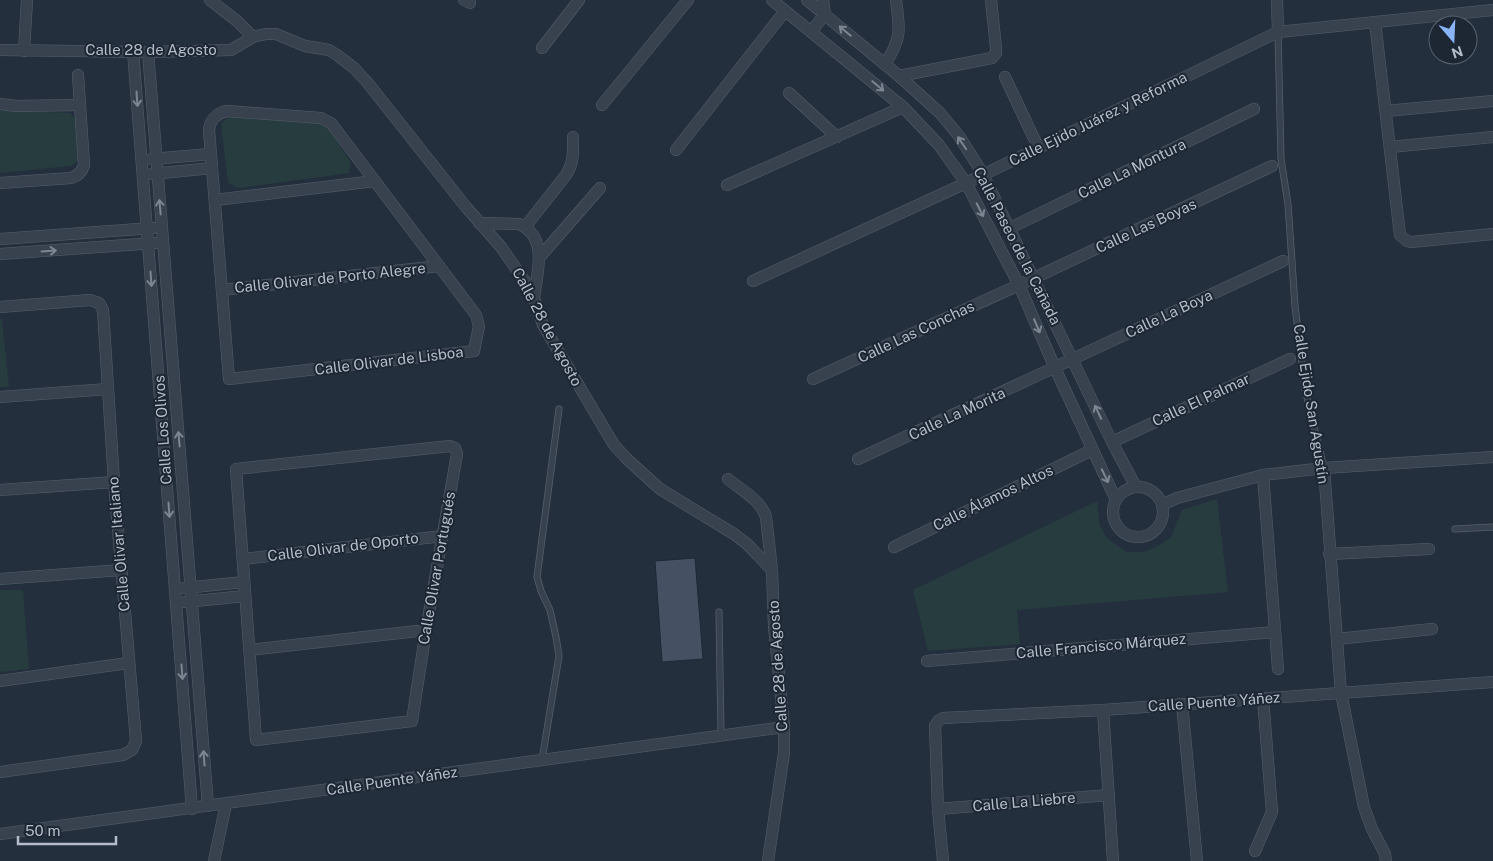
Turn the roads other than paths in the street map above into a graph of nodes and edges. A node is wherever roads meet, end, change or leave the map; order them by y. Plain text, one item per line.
1 (27, 0) edge
2 (210, 0) edge
3 (579, 0) edge
4 (688, 0) edge
5 (772, 0) edge
6 (807, 0) edge
7 (824, 0) edge
8 (896, 0) edge
9 (991, 0) edge
10 (1277, 0) edge
11 (1493, 10) edge
12 (785, 11) junction
13 (825, 14) junction
14 (1376, 22) junction
15 (811, 32) junction
16 (1278, 32) junction
17 (253, 38) junction
18 (542, 48) dead end
19 (0, 50) edge
20 (133, 50) junction
21 (24, 51) junction
22 (148, 52) junction
23 (885, 64) junction
24 (78, 75) dead end
25 (899, 76) junction
26 (1005, 76) dead end
27 (789, 93) dead end
28 (1493, 102) edge
29 (0, 104) edge
30 (80, 105) junction
31 (602, 105) dead end
32 (903, 107) junction
33 (1254, 109) dead end
34 (1386, 111) junction
35 (573, 137) dead end
36 (1493, 137) edge
37 (837, 138) junction
38 (1038, 147) junction
39 (1390, 147) junction
40 (676, 150) dead end
41 (211, 154) junction
42 (157, 159) junction
43 (142, 160) junction
44 (1272, 166) dead end
45 (212, 168) junction
46 (158, 173) junction
47 (983, 174) junction
48 (143, 175) junction
49 (375, 181) junction
50 (966, 183) junction
51 (0, 184) edge
52 (727, 185) dead end
53 (600, 188) dead end
54 (214, 200) junction
55 (480, 222) junction
56 (525, 226) junction
57 (162, 227) junction
58 (147, 228) junction
59 (1010, 228) junction
60 (1493, 234) edge
61 (0, 239) edge
62 (163, 242) junction
63 (148, 243) junction
64 (0, 254) edge
65 (539, 258) junction
66 (1283, 261) dead end
67 (439, 266) junction
68 (1034, 278) junction
69 (753, 281) dead end
70 (1019, 285) junction
71 (222, 290) junction
72 (534, 298) junction
73 (0, 307) edge
74 (1074, 359) junction
75 (1290, 359) dead end
76 (1055, 368) junction
77 (813, 379) dead end
78 (108, 389) junction
79 (0, 397) edge
80 (559, 408) dead end
81 (1112, 442) junction
82 (1092, 450) junction
83 (1493, 457) edge
84 (858, 459) dead end
85 (1324, 468) junction
86 (1263, 475) junction
87 (728, 479) dead end
88 (114, 482) junction
89 (1136, 487) junction
90 (0, 490) edge
91 (1116, 500) junction
92 (1162, 505) junction
93 (1493, 527) edge
94 (1455, 529) dead end
95 (443, 536) junction
96 (894, 547) dead end
97 (1429, 549) dead end
98 (1329, 554) junction
99 (243, 559) junction
100 (121, 570) junction
101 (772, 570) junction
102 (0, 579) edge
103 (244, 582) junction
104 (191, 587) junction
105 (175, 589) junction
106 (245, 596) junction
107 (192, 601) junction
108 (176, 603) junction
109 (719, 612) dead end
110 (1432, 629) dead end
111 (426, 630) junction
112 (1275, 632) junction
113 (1337, 639) junction
114 (250, 650) junction
115 (927, 661) dead end
116 (128, 662) junction
117 (1278, 668) dead end
118 (0, 681) edge
119 (1493, 682) edge
120 (1341, 693) junction
121 (1263, 698) junction
122 (1182, 704) junction
123 (1103, 710) junction
124 (784, 727) junction
125 (720, 736) junction
126 (542, 760) junction
127 (0, 772) edge
128 (1109, 795) junction
129 (226, 804) junction
130 (208, 806) junction
131 (192, 809) junction
132 (938, 809) junction
133 (0, 834) edge
134 (1255, 851) dead end
135 (214, 861) edge
136 (768, 861) edge
137 (943, 861) edge
138 (1114, 861) edge
139 (1198, 861) edge
140 (1386, 861) edge

1 - 21 street
2 - 17 street
3 - 18 street
4 - 31 street
5 - 12 street, Calle Paseo de la Cañada
6 - 13 street, Calle Paseo de la Cañada
7 - 13 street
8 - 23 street
9 - 25 street
10 - 16 street, Calle Ejido San Agustín
11 - 14 street, Calle Ejido Juárez y Reforma
12 - 15 street, Calle Paseo de la Cañada
12 - 40 street
13 - 15 street
23 -> 13 street, Calle Paseo de la Cañada
14 - 16 street, Calle Ejido Juárez y Reforma
14 - 34 street
15 -> 32 street, Calle Paseo de la Cañada
16 - 38 street, Calle Ejido Juárez y Reforma
16 - 85 lane, Calle Ejido San Agustín
17 - 22 street, Calle 28 de Agosto
17 - 55 street, Calle 28 de Agosto
19 - 21 street, Calle 28 de Agosto
20 - 21 street, Calle 28 de Agosto
20 - 22 street, Calle 28 de Agosto
20 -> 43 street, Calle Los Olivos
22 - 42 street, Calle Los Olivos
23 - 25 street, Calle Paseo de la Cañada
24 - 30 street
47 -> 25 street, Calle Paseo de la Cañada
26 - 38 street
27 - 37 street
28 - 34 street
29 - 30 street
30 - 51 street
32 - 37 street
32 - 50 street, Calle Paseo de la Cañada
33 - 59 street, Calle La Montura
34 - 39 street
35 - 56 street
36 - 39 street
37 - 52 street
38 - 47 street, Calle Ejido Juárez y Reforma
39 - 60 street
41 - 42 street
41 - 45 street, Calle Olivar de Lisboa
41 - 49 street, Calle Olivar de Lisboa
42 - 43 street
42 - 46 street, Calle Los Olivos
43 - 48 street, Calle Los Olivos
44 - 68 street, Calle Las Boyas
45 - 46 street
45 - 54 street, Calle Olivar de Lisboa
46 - 48 street
57 -> 46 street, Calle Los Olivos
47 - 50 street, Calle Ejido Juárez y Reforma
47 - 59 street, Calle Paseo de la Cañada
48 - 58 street, Calle Los Olivos
49 - 54 street
49 - 67 street, Calle Olivar de Lisboa
50 - 69 street, Calle Ejido Juárez y Reforma
50 -> 70 street, Calle Paseo de la Cañada
53 - 65 street
54 - 71 street, Calle Olivar de Lisboa
55 - 56 street
55 - 72 street, Calle 28 de Agosto
56 - 65 street
57 - 58 street
57 - 62 street, Calle Los Olivos
58 - 61 street
58 - 63 street, Calle Los Olivos
59 - 68 street, Calle Paseo de la Cañada
62 - 63 street
104 -> 62 street, Calle Los Olivos
64 -> 63 street
63 -> 105 street, Calle Los Olivos
65 - 72 street
66 - 74 street, Calle La Boya
67 - 71 street, Calle Olivar de Porto Alegre
67 - 71 street, Calle Olivar de Lisboa
68 - 70 street, Calle Las Boyas
68 - 74 street, Calle Paseo de la Cañada
70 -> 76 street, Calle Paseo de la Cañada
70 - 77 street, Calle Las Conchas
72 - 101 street, Calle 28 de Agosto
73 - 78 street, Calle Olivar Italiano
74 - 76 street, Calle La Boya
81 -> 74 street, Calle Paseo de la Cañada
75 - 81 street, Calle El Palmar
76 - 82 street
76 - 84 street, Calle La Morita
78 - 79 street
78 - 88 street, Calle Olivar Italiano
80 - 126 lane
81 - 89 street, Calle Paseo de la Cañada
82 -> 91 street
82 - 96 street, Calle Álamos Altos
83 - 85 street
85 - 86 street
85 - 98 street, Calle Ejido San Agustín
86 - 92 street
86 - 112 street
87 - 101 street
88 - 90 street
88 - 100 street, Calle Olivar Italiano
89 - 91 street
89 - 92 street
91 - 92 street
93 - 94 lane
95 - 99 street, Calle Olivar de Oporto
95 - 99 street, Calle Olivar Portugués
95 - 111 street, Calle Olivar Portugués
97 - 98 street
98 - 113 street, Calle Ejido San Agustín
99 - 103 street, Calle Olivar Portugués
100 - 102 street
100 - 116 street, Calle Olivar Italiano
101 - 124 street, Calle 28 de Agosto
103 - 104 street
103 - 106 street, Calle Olivar Portugués
104 - 105 street
104 - 107 street, Calle Los Olivos
105 - 108 street, Calle Los Olivos
106 - 107 street
106 - 114 street, Calle Olivar Portugués
107 - 108 street
130 -> 107 street, Calle Los Olivos
108 -> 131 street, Calle Los Olivos
109 - 125 lane
110 - 113 street
111 - 114 street
111 - 114 street, Calle Olivar Portugués
112 - 115 street, Calle Francisco Márquez
112 - 117 street
113 - 120 street, Calle Ejido San Agustín
116 - 118 street
116 - 127 street, Calle Olivar Italiano
119 - 120 street, Calle Puente Yáñez
120 - 121 street, Calle Puente Yáñez
120 - 140 street, Calle Ejido San Agustín
121 - 122 street, Calle Puente Yáñez
121 - 134 street
122 - 123 street, Calle Puente Yáñez
122 - 139 street
123 - 128 street
123 - 132 street, Calle Puente Yáñez
124 - 125 street, Calle Puente Yáñez
124 - 136 street, Calle 28 de Agosto
125 - 126 street, Calle Puente Yáñez
126 - 129 street, Calle Puente Yáñez
128 - 132 street, Calle La Liebre
128 - 138 street
129 - 130 street, Calle Puente Yáñez
129 - 135 street
130 - 131 street, Calle Puente Yáñez
131 - 133 street, Calle Puente Yáñez
132 - 137 street

